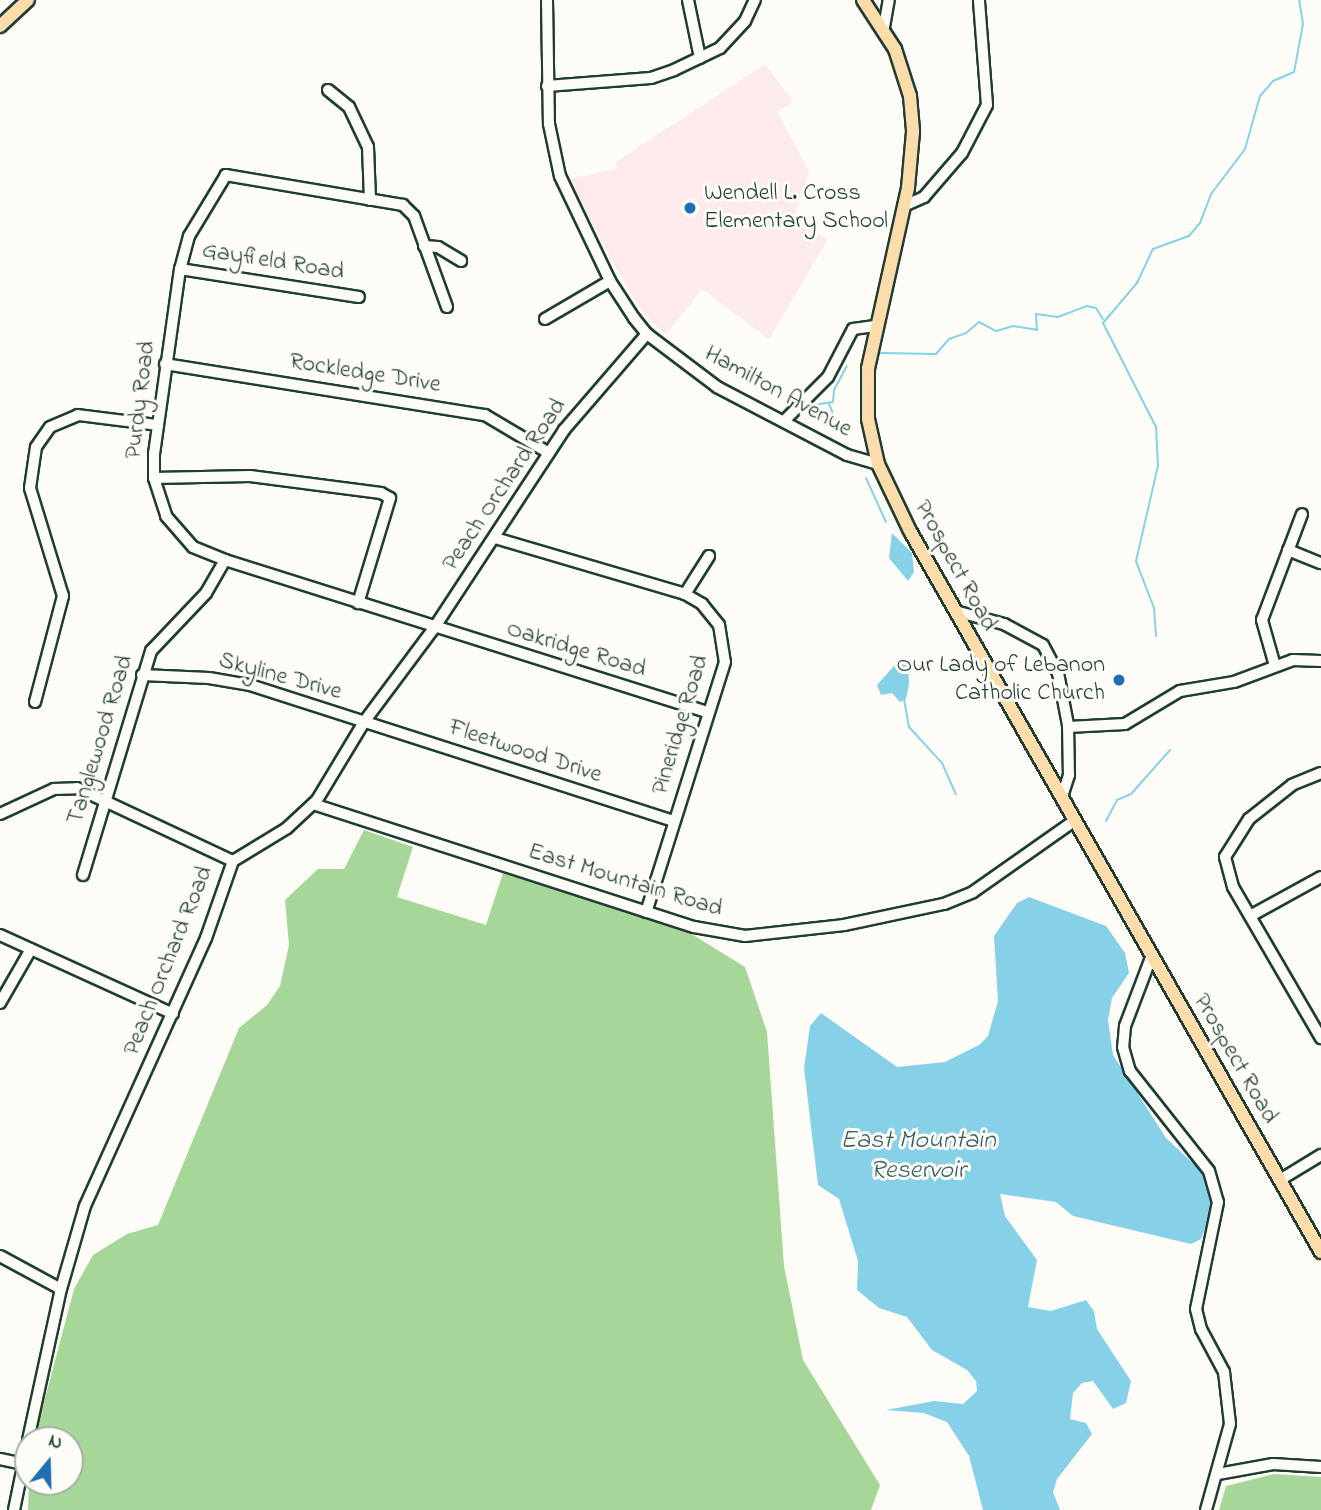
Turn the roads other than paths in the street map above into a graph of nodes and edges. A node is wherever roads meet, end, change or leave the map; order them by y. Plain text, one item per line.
1 (28, 0) edge
2 (547, 0) edge
3 (688, 0) edge
4 (755, 0) edge
5 (863, 0) edge
6 (889, 0) edge
7 (979, 0) edge
8 (0, 26) edge
9 (884, 27) junction
10 (700, 58) junction
11 (547, 86) junction
12 (328, 90) dead end
13 (370, 200) junction
14 (904, 206) junction
15 (424, 246) junction
16 (461, 261) dead end
17 (180, 269) junction
18 (610, 281) junction
19 (359, 297) dead end
20 (447, 307) dead end
21 (545, 319) dead end
22 (875, 326) junction
23 (647, 334) junction
24 (166, 364) junction
25 (786, 419) junction
26 (157, 425) junction
27 (549, 453) junction
28 (878, 464) junction
29 (154, 478) junction
30 (1302, 514) dead end
31 (495, 538) junction
32 (1288, 550) junction
33 (709, 556) dead end
34 (225, 560) junction
35 (1321, 563) edge
36 (685, 594) junction
37 (358, 603) junction
38 (956, 611) junction
39 (434, 628) junction
40 (1321, 661) edge
41 (1275, 666) junction
42 (142, 675) junction
43 (35, 702) dead end
44 (707, 712) junction
45 (364, 722) junction
46 (1068, 727) junction
47 (1321, 774) edge
48 (1062, 797) junction
49 (104, 798) junction
50 (313, 804) junction
51 (0, 814) edge
52 (673, 821) junction
53 (1074, 821) junction
54 (233, 861) junction
55 (83, 874) dead end
56 (1321, 877) edge
57 (646, 912) junction
58 (1252, 915) junction
59 (0, 935) edge
60 (31, 949) junction
61 (1152, 955) junction
62 (0, 1003) edge
63 (173, 1014) junction
64 (1321, 1038) edge
65 (1321, 1154) edge
66 (1280, 1180) junction
67 (1321, 1252) edge
68 (0, 1256) edge
69 (61, 1289) junction
70 (31, 1426) edge
71 (1321, 1467) edge
72 (1218, 1474) junction
73 (1206, 1510) edge

1 - 8 main road
2 - 11 street, Hamilton Avenue
3 - 10 street
4 - 10 street
5 - 9 main road, Prospect Road
6 - 9 street
7 - 14 street
9 - 14 main road, Prospect Road
10 - 11 street
11 - 18 street, Hamilton Avenue
12 - 13 street
13 - 15 street
13 - 17 street, Purdy Road
14 - 22 main road, Prospect Road
15 - 16 street
15 - 20 street
17 - 19 street, Gayfield Road
17 - 24 street, Purdy Road
18 - 21 street
18 - 23 street, Hamilton Avenue
22 - 25 street
22 - 28 main road, Prospect Road
23 - 25 street, Hamilton Avenue
23 - 27 street, Peach Orchard Road
24 - 26 street, Purdy Road
24 - 27 street, Rockledge Drive
25 - 28 street, Hamilton Avenue
26 - 29 street, Purdy Road
26 - 43 street
27 - 31 street, Peach Orchard Road
28 - 38 main road, Prospect Road
29 - 34 street, Purdy Road
29 - 37 street
30 - 32 street
31 - 36 street, Pineridge Road
31 - 39 street, Peach Orchard Road
32 - 35 street
32 - 41 street
33 - 36 street
34 - 37 street, Purdy Road
34 - 42 street, Tanglewood Road
36 - 44 street, Pineridge Road
37 - 39 street, Purdy Road
38 - 46 street
38 - 48 main road, Prospect Road
39 - 44 street, Oakridge Road
39 - 45 street, Peach Orchard Road
40 - 41 street
41 - 46 street
42 - 45 street, Skyline Drive
42 - 49 street, Tanglewood Road
44 - 52 street, Pineridge Road
45 - 50 street, Peach Orchard Road
45 - 52 street, Fleetwood Drive
46 - 48 street
47 - 58 street
48 - 53 main road, Prospect Road
49 - 51 street
49 - 54 street
49 - 55 street, Tanglewood Road
50 - 54 street, Peach Orchard Road
50 - 57 street, East Mountain Road
52 - 57 street, Pineridge Road
53 - 57 street, East Mountain Road
53 - 61 main road, Prospect Road
54 - 63 street, Peach Orchard Road
56 - 58 street
58 - 64 street
59 - 60 street
60 - 62 street
60 - 63 street
61 - 66 main road, Prospect Road
61 - 72 street
63 - 69 street, Peach Orchard Road
65 - 66 street
66 - 67 main road, Prospect Road
68 - 69 street
69 - 70 street, Peach Orchard Road
71 - 72 street
72 - 73 street

